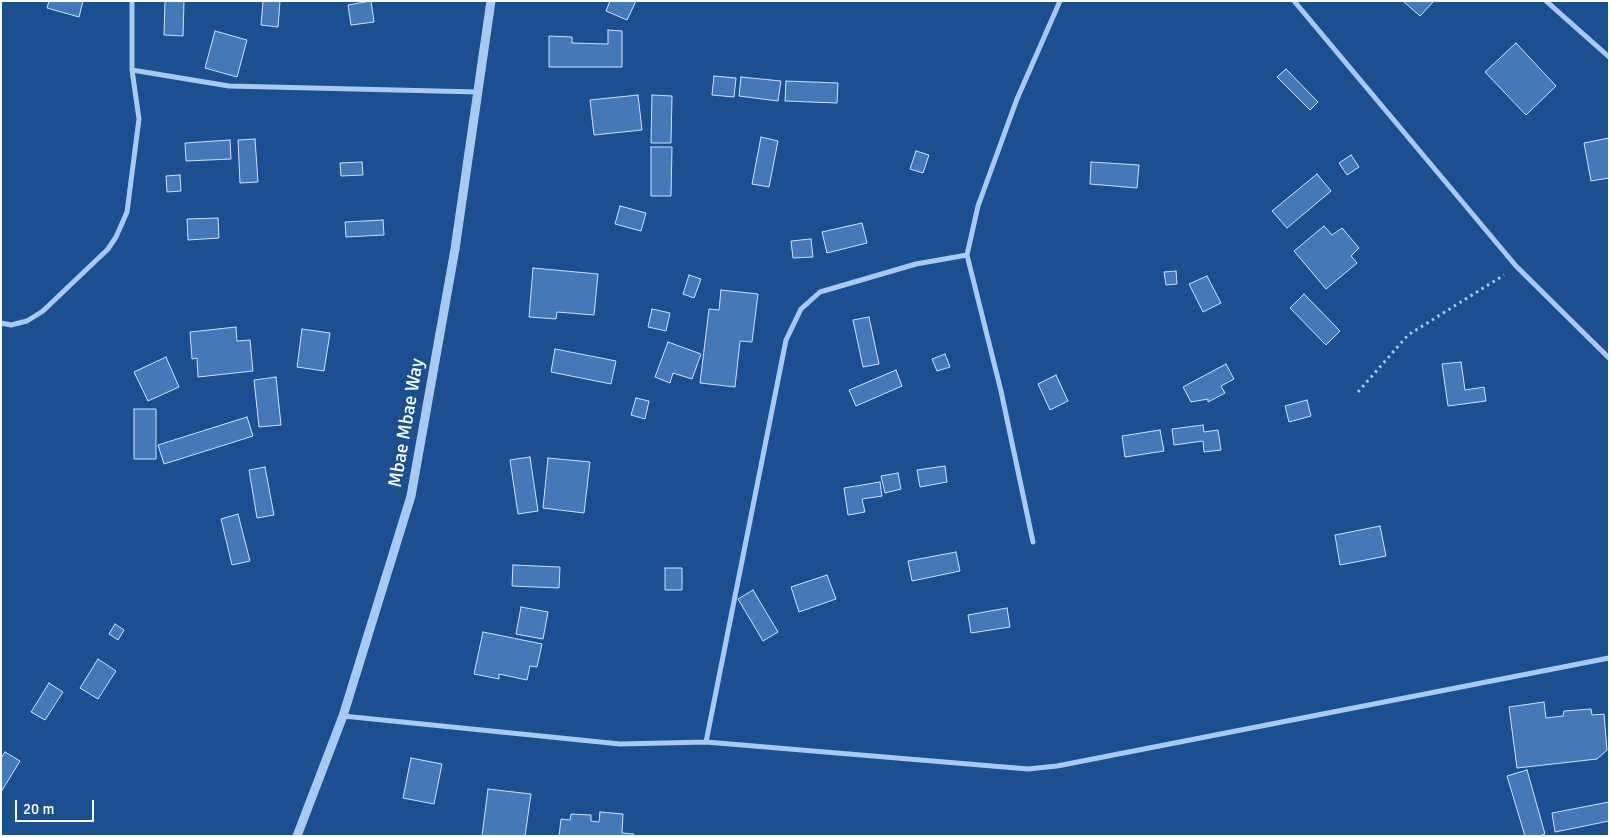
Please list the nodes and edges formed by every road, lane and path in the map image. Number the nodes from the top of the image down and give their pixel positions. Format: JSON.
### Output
{"nodes":[{"id":1,"x":132,"y":1,"type":"edge"},
{"id":2,"x":491,"y":1,"type":"edge"},
{"id":3,"x":1060,"y":1,"type":"edge"},
{"id":4,"x":1294,"y":1,"type":"edge"},
{"id":5,"x":1546,"y":1,"type":"edge"},
{"id":6,"x":1609,"y":57,"type":"edge"},
{"id":7,"x":132,"y":70,"type":"junction"},
{"id":8,"x":478,"y":92,"type":"junction"},
{"id":9,"x":968,"y":255,"type":"junction"},
{"id":10,"x":1516,"y":266,"type":"junction"},
{"id":11,"x":1,"y":323,"type":"edge"},
{"id":12,"x":1609,"y":358,"type":"edge"},
{"id":13,"x":1358,"y":392,"type":"dead end"},
{"id":14,"x":1033,"y":542,"type":"dead end"},
{"id":15,"x":1609,"y":658,"type":"edge"},
{"id":16,"x":343,"y":716,"type":"junction"},
{"id":17,"x":706,"y":742,"type":"junction"},
{"id":18,"x":297,"y":836,"type":"edge"}],
"edges":[{"from":1,"to":7,"type":"street"},
{"from":2,"to":8,"type":"street","name":"Mbae Mbae Way"},
{"from":3,"to":9,"type":"street"},
{"from":4,"to":10,"type":"street"},
{"from":5,"to":6,"type":"street"},
{"from":7,"to":8,"type":"street"},
{"from":7,"to":11,"type":"street"},
{"from":8,"to":16,"type":"street","name":"Mbae Mbae Way"},
{"from":9,"to":14,"type":"street"},
{"from":9,"to":17,"type":"street"},
{"from":10,"to":12,"type":"street"},
{"from":10,"to":13,"type":"path"},
{"from":15,"to":17,"type":"street"},
{"from":16,"to":17,"type":"street"},
{"from":16,"to":18,"type":"street","name":"Mbae Mbae Way"}]}
